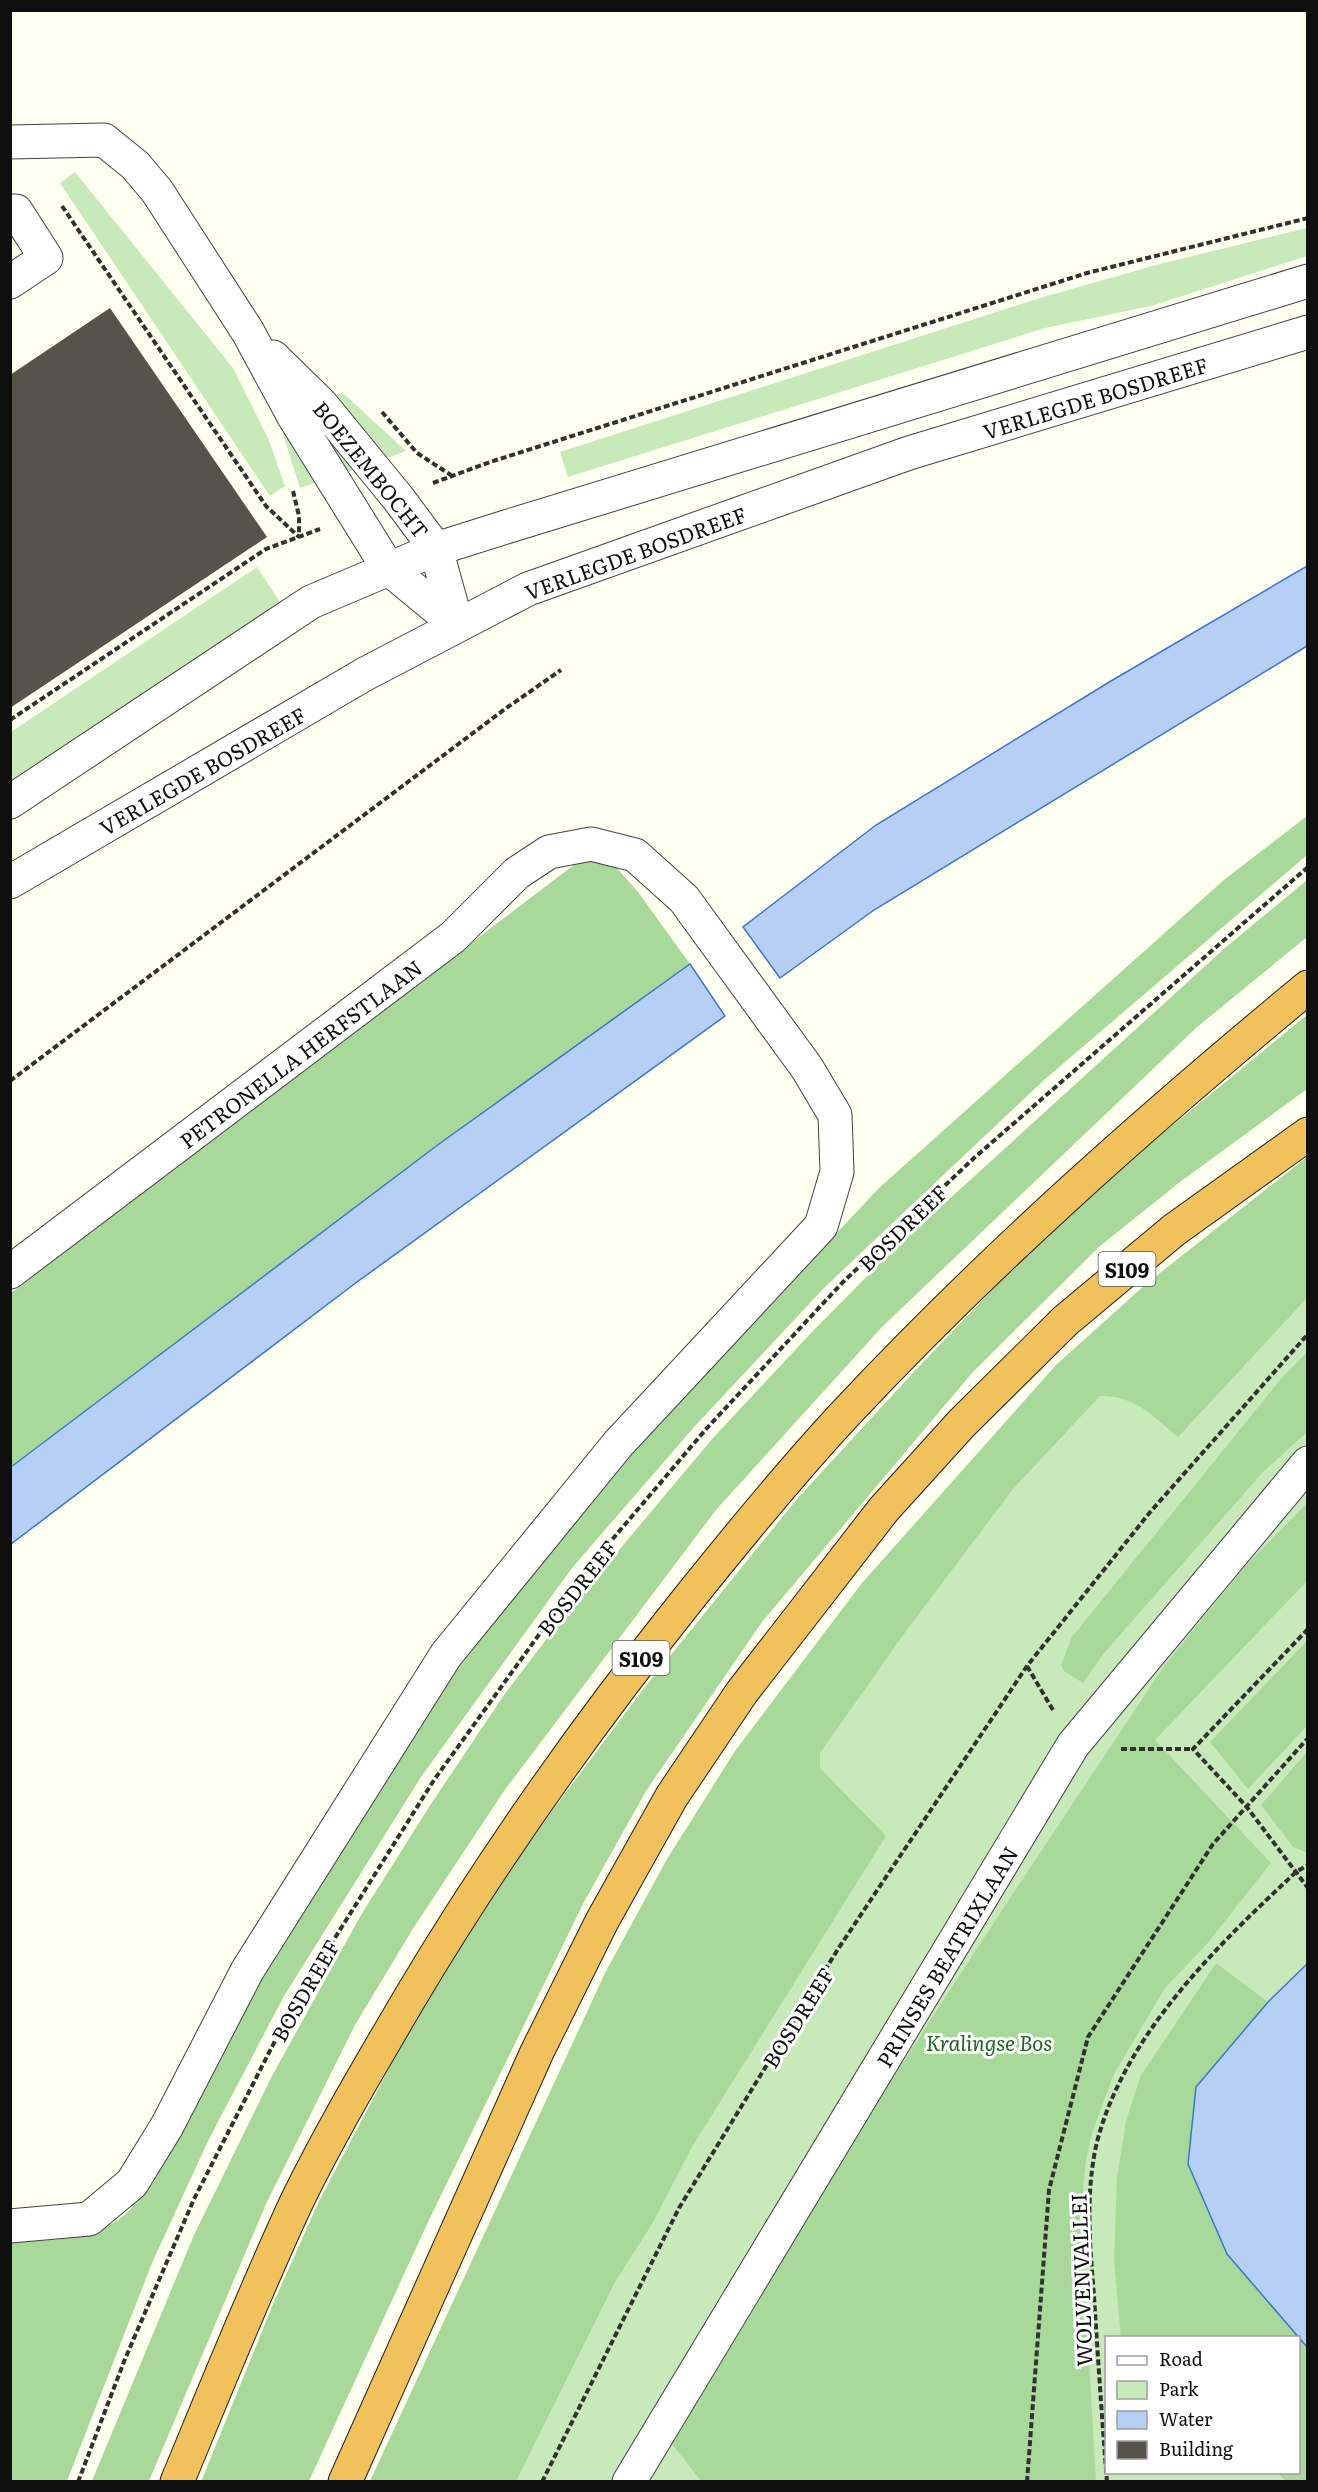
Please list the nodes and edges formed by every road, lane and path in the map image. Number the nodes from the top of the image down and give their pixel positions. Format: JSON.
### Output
{"nodes":[{"id":1,"x":10,"y":142,"type":"edge"},
{"id":2,"x":62,"y":205,"type":"dead end"},
{"id":3,"x":10,"y":212,"type":"edge"},
{"id":4,"x":1308,"y":218,"type":"edge"},
{"id":5,"x":1308,"y":281,"type":"edge"},
{"id":6,"x":10,"y":282,"type":"edge"},
{"id":7,"x":248,"y":332,"type":"junction"},
{"id":8,"x":1308,"y":332,"type":"edge"},
{"id":9,"x":451,"y":476,"type":"dead end"},
{"id":10,"x":436,"y":549,"type":"junction"},
{"id":11,"x":388,"y":568,"type":"junction"},
{"id":12,"x":457,"y":625,"type":"junction"},
{"id":13,"x":561,"y":670,"type":"dead end"},
{"id":14,"x":10,"y":720,"type":"edge"},
{"id":15,"x":10,"y":802,"type":"edge"},
{"id":16,"x":1308,"y":867,"type":"edge"},
{"id":17,"x":10,"y":882,"type":"edge"},
{"id":18,"x":1308,"y":987,"type":"edge"},
{"id":19,"x":10,"y":1081,"type":"edge"},
{"id":20,"x":1308,"y":1134,"type":"edge"},
{"id":21,"x":10,"y":1272,"type":"edge"},
{"id":22,"x":1308,"y":1334,"type":"edge"},
{"id":23,"x":1308,"y":1463,"type":"edge"},
{"id":24,"x":1308,"y":1629,"type":"edge"},
{"id":25,"x":1027,"y":1666,"type":"junction"},
{"id":26,"x":1308,"y":1738,"type":"edge"},
{"id":27,"x":1073,"y":1745,"type":"junction"},
{"id":28,"x":1192,"y":1749,"type":"junction"},
{"id":29,"x":1246,"y":1806,"type":"junction"},
{"id":30,"x":1308,"y":1865,"type":"edge"},
{"id":31,"x":1296,"y":1872,"type":"junction"},
{"id":32,"x":1308,"y":1888,"type":"edge"},
{"id":33,"x":10,"y":2226,"type":"edge"},
{"id":34,"x":1105,"y":2453,"type":"edge"},
{"id":35,"x":78,"y":2481,"type":"edge"},
{"id":36,"x":177,"y":2481,"type":"edge"},
{"id":37,"x":345,"y":2481,"type":"edge"},
{"id":38,"x":542,"y":2481,"type":"edge"},
{"id":39,"x":629,"y":2481,"type":"edge"},
{"id":40,"x":1028,"y":2481,"type":"edge"}],
"edges":[{"from":1,"to":7,"type":"street","name":"BOEZEMBOCHT"},
{"from":2,"to":14,"type":"path"},
{"from":3,"to":6,"type":"street"},
{"from":4,"to":9,"type":"path"},
{"from":5,"to":10,"type":"street"},
{"from":7,"to":10,"type":"street","name":"BOEZEMBOCHT"},
{"from":7,"to":11,"type":"street","name":"BOEZEMBOCHT"},
{"from":8,"to":12,"type":"street","name":"VERLEGDE BOSDREEF"},
{"from":10,"to":11,"type":"street"},
{"from":10,"to":12,"type":"street","name":"BOEZEMBOCHT"},
{"from":11,"to":12,"type":"street","name":"BOEZEMBOCHT"},
{"from":11,"to":15,"type":"street"},
{"from":12,"to":17,"type":"street","name":"VERLEGDE BOSDREEF"},
{"from":13,"to":19,"type":"path"},
{"from":16,"to":35,"type":"path","name":"BOSDREEF"},
{"from":18,"to":36,"type":"highway","number":"S109"},
{"from":20,"to":37,"type":"highway","number":"S109"},
{"from":21,"to":33,"type":"street","name":"PETRONELLA HERFSTLAAN"},
{"from":22,"to":25,"type":"path","name":"BOSDREEF"},
{"from":23,"to":27,"type":"street","name":"PRINSES BEATRIXLAAN"},
{"from":24,"to":28,"type":"path"},
{"from":25,"to":27,"type":"path"},
{"from":25,"to":38,"type":"path","name":"BOSDREEF"},
{"from":26,"to":29,"type":"path"},
{"from":27,"to":28,"type":"path"},
{"from":27,"to":39,"type":"street","name":"PRINSES BEATRIXLAAN"},
{"from":28,"to":29,"type":"path"},
{"from":29,"to":31,"type":"path"},
{"from":29,"to":40,"type":"path"},
{"from":30,"to":31,"type":"path","name":"WOLVENVALLEI"},
{"from":31,"to":32,"type":"path"},
{"from":31,"to":34,"type":"path","name":"WOLVENVALLEI"}]}
